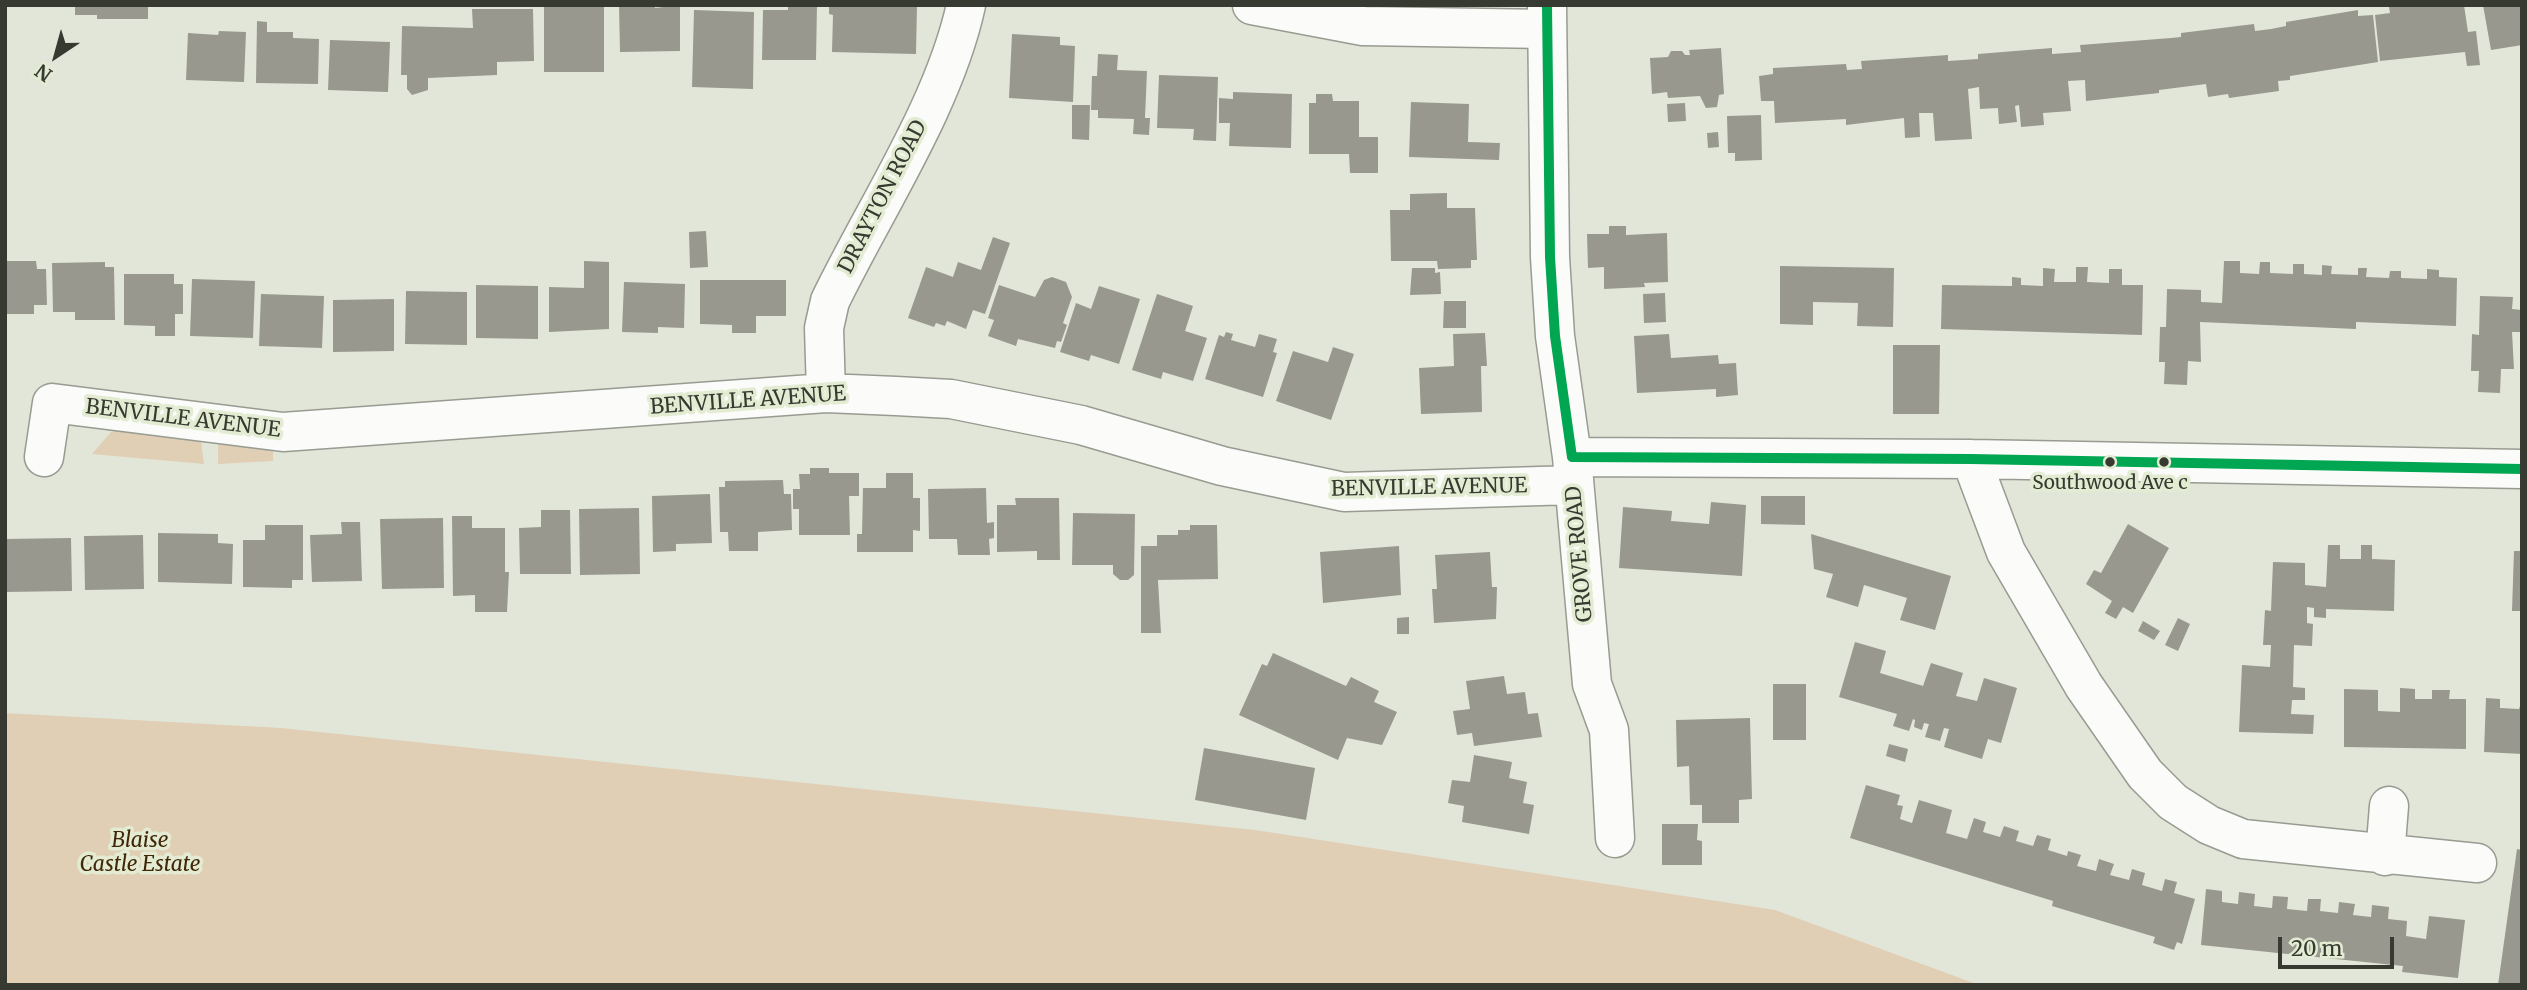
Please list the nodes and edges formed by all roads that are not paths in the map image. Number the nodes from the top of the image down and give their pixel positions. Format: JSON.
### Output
{"nodes":[{"id":1,"x":966,"y":5,"type":"edge"},
{"id":2,"x":1252,"y":5,"type":"edge"},
{"id":3,"x":1546,"y":17,"type":"edge"},
{"id":4,"x":826,"y":393,"type":"junction"},
{"id":5,"x":44,"y":457,"type":"dead end"},
{"id":6,"x":1971,"y":459,"type":"junction"},
{"id":7,"x":2522,"y":469,"type":"edge"},
{"id":8,"x":1573,"y":471,"type":"junction"},
{"id":9,"x":2389,"y":806,"type":"dead end"},
{"id":10,"x":1615,"y":838,"type":"dead end"},
{"id":11,"x":2385,"y":856,"type":"junction"},
{"id":12,"x":2477,"y":863,"type":"dead end"}],
"edges":[{"from":1,"to":4,"type":"street","name":"DRAYTON ROAD"},
{"from":2,"to":3,"type":"street"},
{"from":3,"to":8,"type":"street","name":"GROVE ROAD"},
{"from":4,"to":5,"type":"street","name":"BENVILLE AVENUE"},
{"from":4,"to":8,"type":"street","name":"BENVILLE AVENUE"},
{"from":6,"to":7,"type":"street","name":"BENVILLE AVENUE"},
{"from":6,"to":8,"type":"street","name":"BENVILLE AVENUE"},
{"from":6,"to":11,"type":"street"},
{"from":8,"to":10,"type":"street","name":"GROVE ROAD"},
{"from":9,"to":11,"type":"street"},
{"from":11,"to":12,"type":"street"}]}
